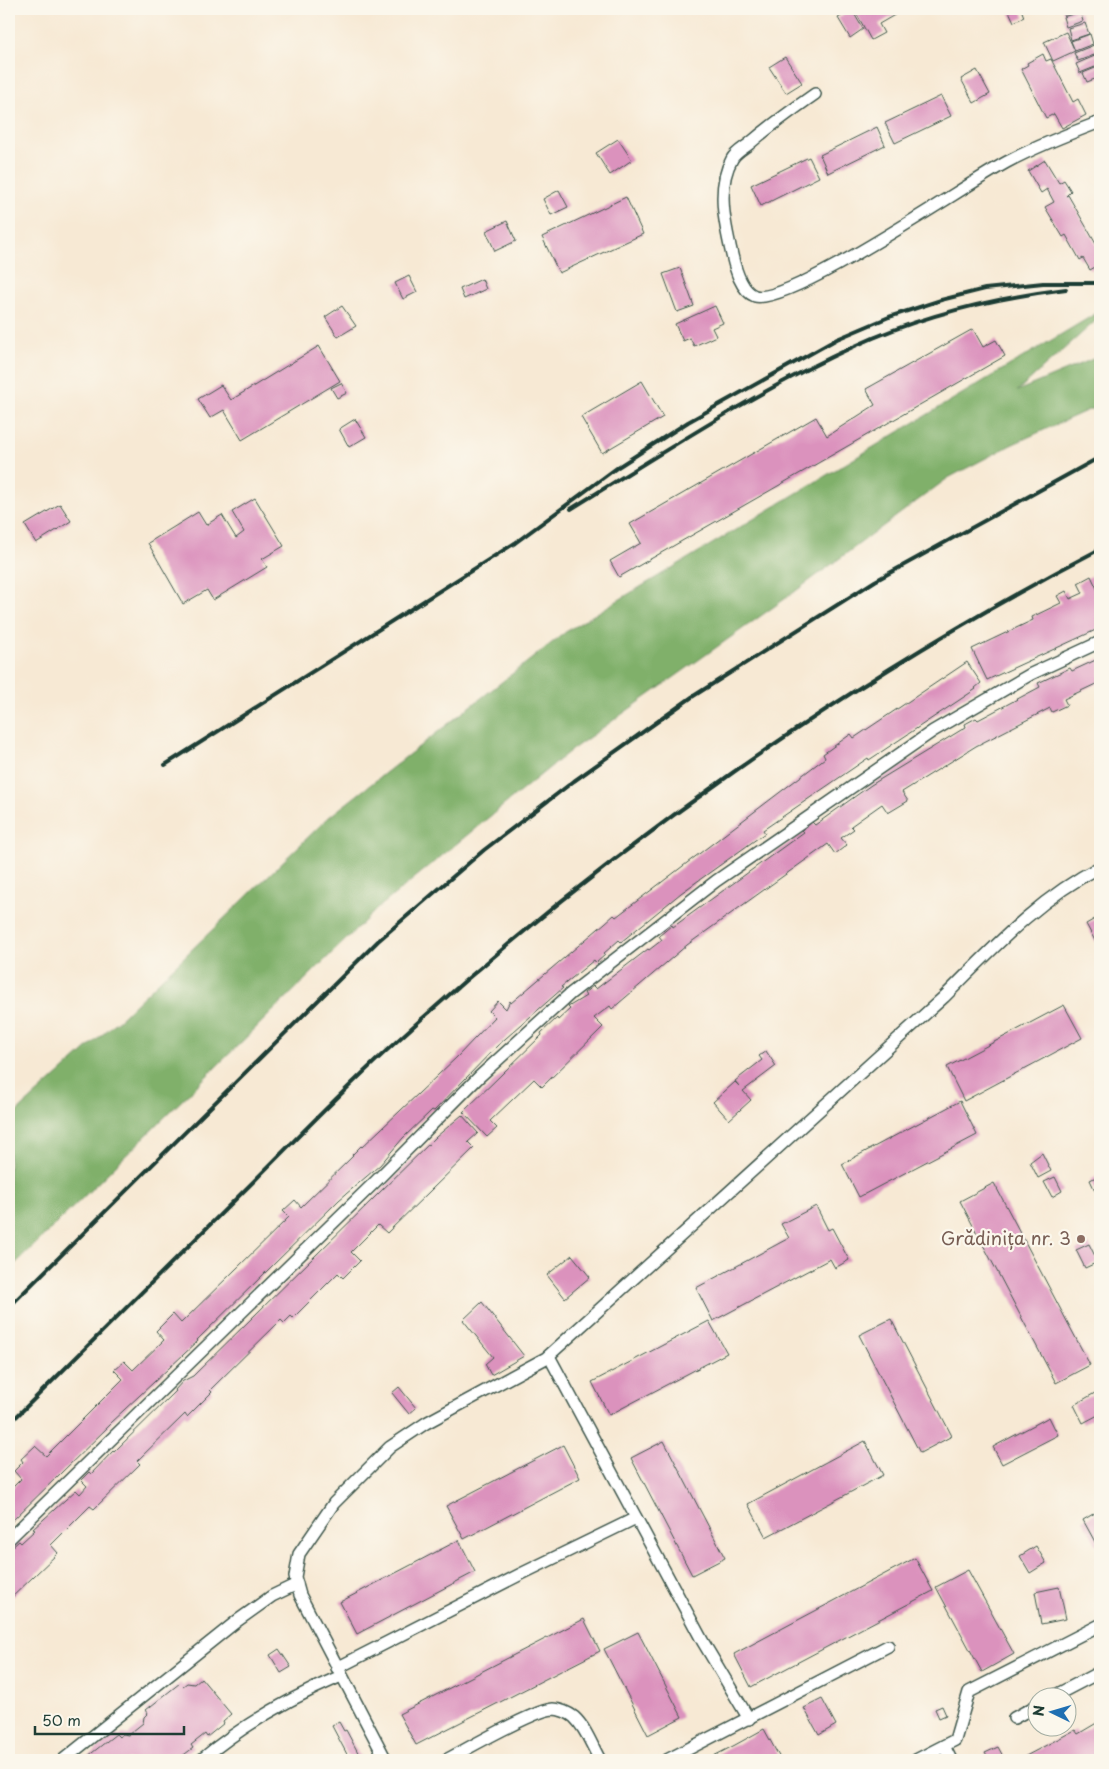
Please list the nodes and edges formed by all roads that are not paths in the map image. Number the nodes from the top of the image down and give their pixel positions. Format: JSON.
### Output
{"nodes":[{"id":1,"x":815,"y":94,"type":"dead end"},
{"id":2,"x":1100,"y":122,"type":"edge"},
{"id":3,"x":1100,"y":642,"type":"edge"},
{"id":4,"x":1100,"y":867,"type":"edge"},
{"id":5,"x":549,"y":1356,"type":"junction"},
{"id":6,"x":636,"y":1518,"type":"junction"},
{"id":7,"x":9,"y":1539,"type":"edge"},
{"id":8,"x":297,"y":1584,"type":"junction"},
{"id":9,"x":1100,"y":1625,"type":"edge"},
{"id":10,"x":888,"y":1646,"type":"dead end"},
{"id":11,"x":339,"y":1672,"type":"junction"},
{"id":12,"x":1100,"y":1672,"type":"edge"},
{"id":13,"x":1073,"y":1686,"type":"edge"},
{"id":14,"x":1026,"y":1711,"type":"edge"},
{"id":15,"x":1014,"y":1718,"type":"dead end"},
{"id":16,"x":750,"y":1719,"type":"junction"},
{"id":17,"x":944,"y":1746,"type":"junction"},
{"id":18,"x":63,"y":1760,"type":"edge"},
{"id":19,"x":202,"y":1760,"type":"edge"},
{"id":20,"x":386,"y":1760,"type":"edge"},
{"id":21,"x":446,"y":1760,"type":"edge"},
{"id":22,"x":600,"y":1760,"type":"edge"},
{"id":23,"x":667,"y":1760,"type":"edge"},
{"id":24,"x":916,"y":1760,"type":"edge"},
{"id":25,"x":951,"y":1760,"type":"edge"}],
"edges":[{"from":1,"to":2,"type":"lane"},
{"from":3,"to":7,"type":"lane"},
{"from":4,"to":5,"type":"lane"},
{"from":5,"to":6,"type":"lane"},
{"from":5,"to":8,"type":"lane"},
{"from":6,"to":11,"type":"lane"},
{"from":6,"to":16,"type":"lane"},
{"from":8,"to":11,"type":"lane"},
{"from":8,"to":18,"type":"lane"},
{"from":9,"to":17,"type":"lane"},
{"from":10,"to":16,"type":"lane"},
{"from":11,"to":19,"type":"lane"},
{"from":11,"to":20,"type":"lane"},
{"from":12,"to":13,"type":"lane"},
{"from":14,"to":15,"type":"lane"},
{"from":16,"to":23,"type":"lane"},
{"from":17,"to":24,"type":"lane"},
{"from":17,"to":25,"type":"lane"},
{"from":21,"to":22,"type":"lane"}]}
